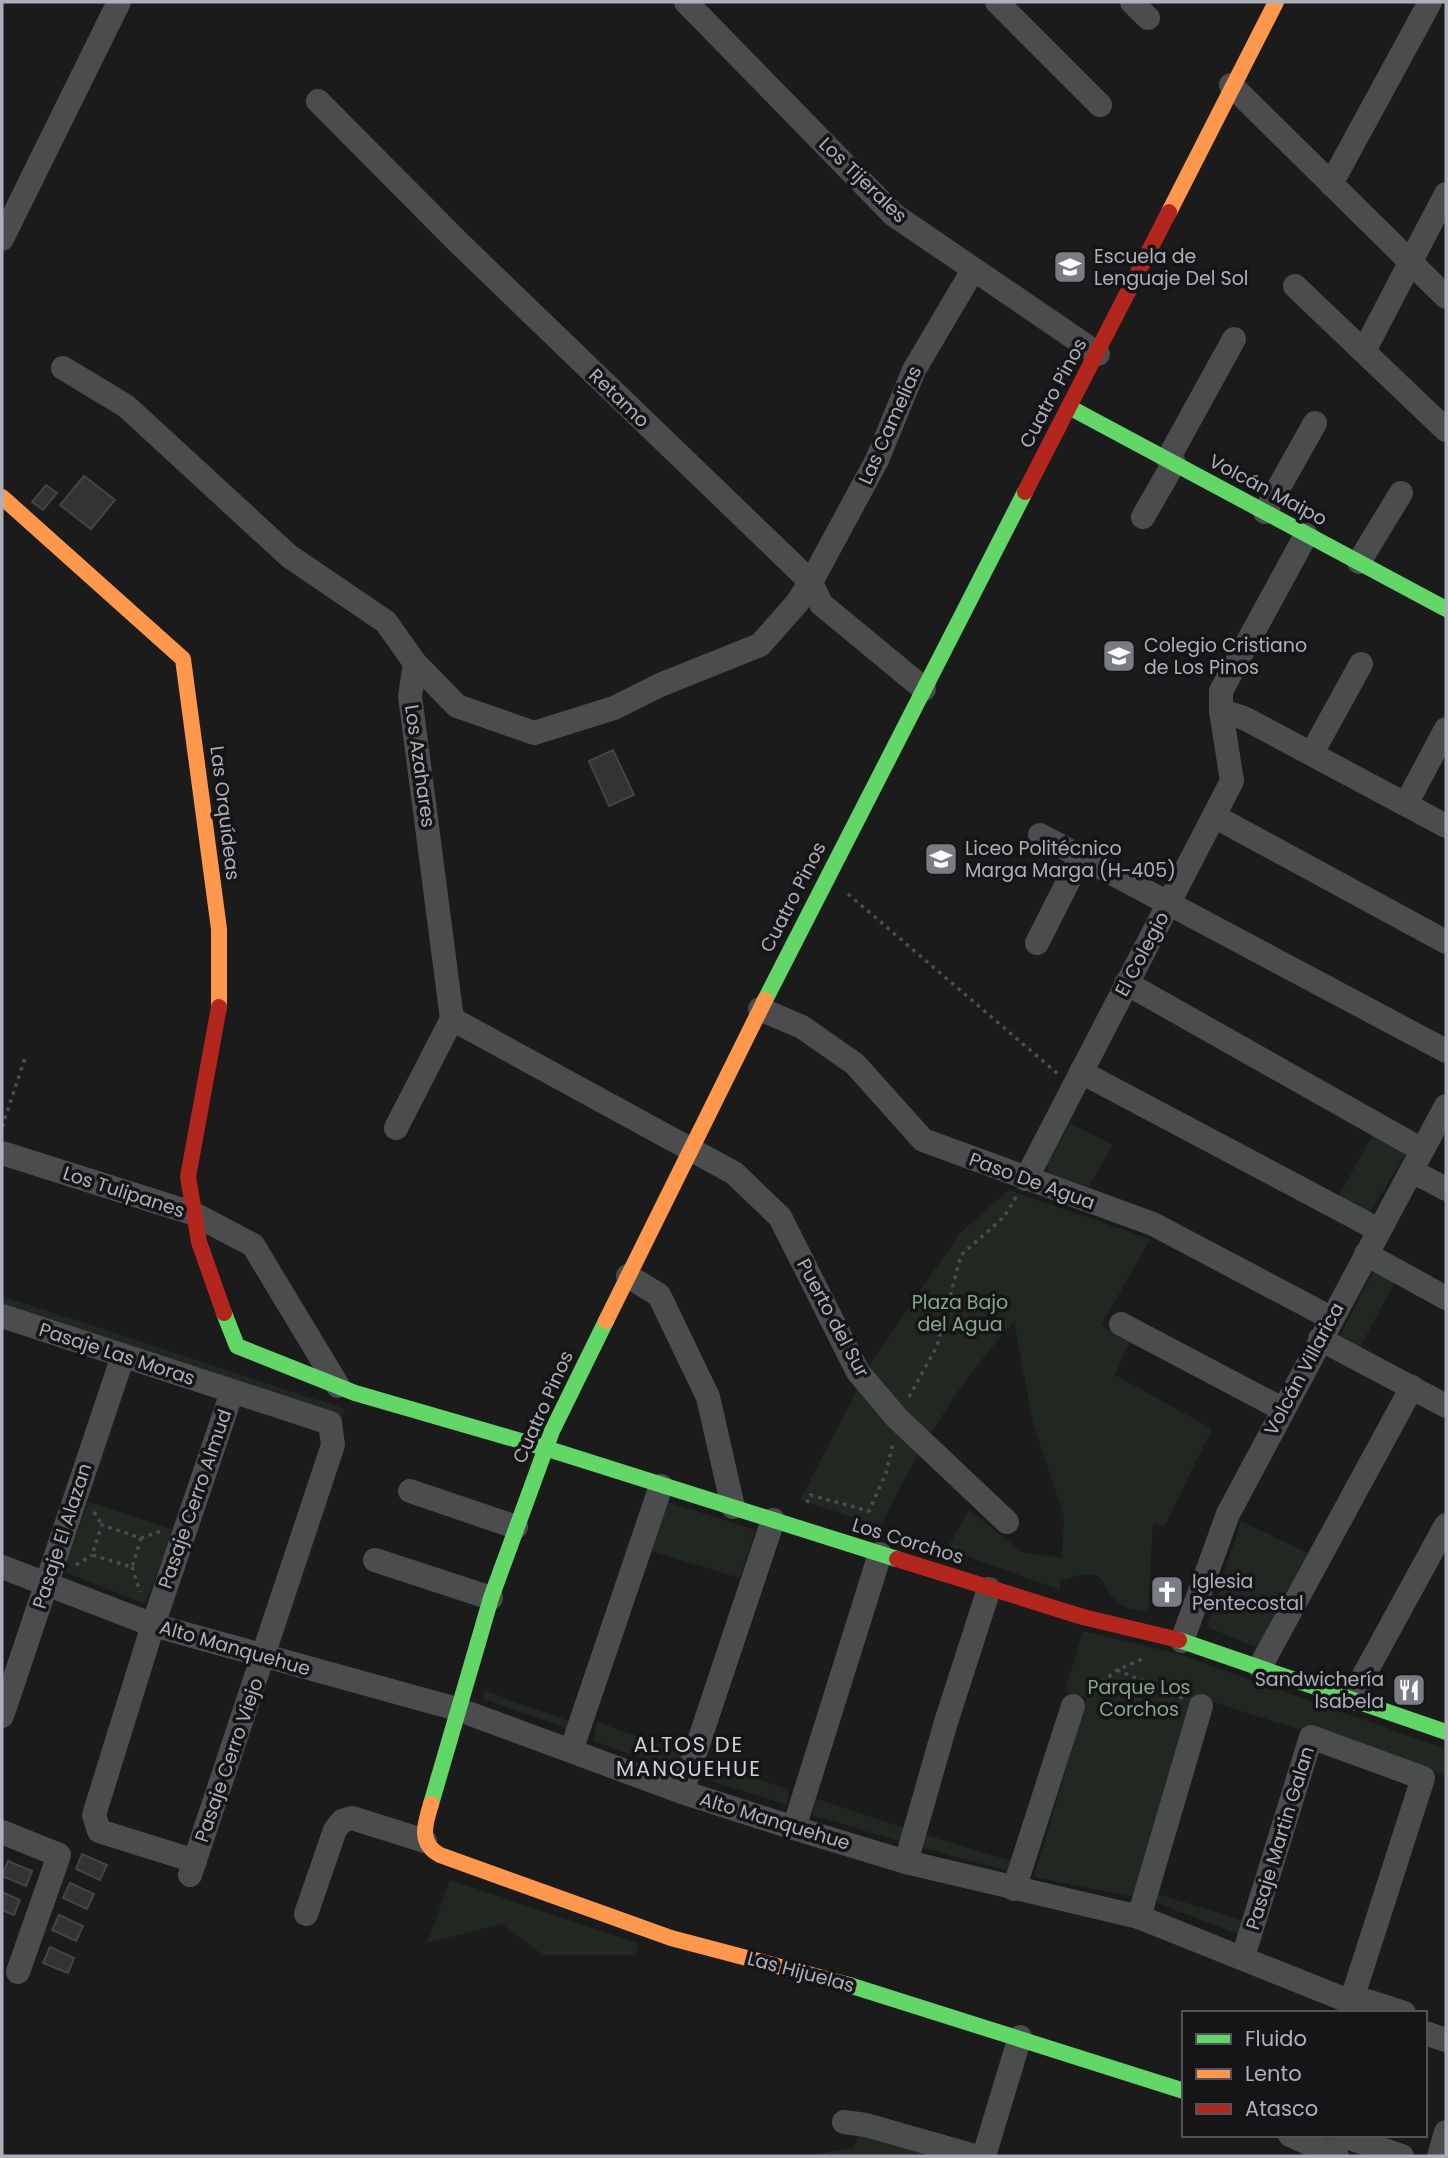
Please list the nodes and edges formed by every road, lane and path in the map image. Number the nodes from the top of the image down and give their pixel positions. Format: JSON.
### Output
{"nodes":[{"id":1,"x":119,"y":2,"type":"edge"},
{"id":2,"x":686,"y":2,"type":"edge"},
{"id":3,"x":997,"y":2,"type":"edge"},
{"id":4,"x":1276,"y":2,"type":"edge"},
{"id":5,"x":1430,"y":2,"type":"edge"},
{"id":6,"x":1231,"y":85,"type":"junction"},
{"id":7,"x":318,"y":101,"type":"dead end"},
{"id":8,"x":1100,"y":104,"type":"dead end"},
{"id":9,"x":1331,"y":184,"type":"junction"},
{"id":10,"x":1446,"y":194,"type":"edge"},
{"id":11,"x":2,"y":239,"type":"edge"},
{"id":12,"x":1410,"y":261,"type":"junction"},
{"id":13,"x":973,"y":270,"type":"junction"},
{"id":14,"x":1295,"y":286,"type":"dead end"},
{"id":15,"x":1446,"y":297,"type":"edge"},
{"id":16,"x":1234,"y":339,"type":"dead end"},
{"id":17,"x":1364,"y":351,"type":"junction"},
{"id":18,"x":1098,"y":354,"type":"junction"},
{"id":19,"x":63,"y":368,"type":"dead end"},
{"id":20,"x":1069,"y":407,"type":"junction"},
{"id":21,"x":1315,"y":423,"type":"dead end"},
{"id":22,"x":1446,"y":430,"type":"edge"},
{"id":23,"x":1171,"y":461,"type":"junction"},
{"id":24,"x":1401,"y":493,"type":"dead end"},
{"id":25,"x":2,"y":497,"type":"edge"},
{"id":26,"x":1265,"y":512,"type":"junction"},
{"id":27,"x":1143,"y":517,"type":"dead end"},
{"id":28,"x":1306,"y":535,"type":"junction"},
{"id":29,"x":1359,"y":562,"type":"junction"},
{"id":30,"x":811,"y":582,"type":"junction"},
{"id":31,"x":1446,"y":609,"type":"edge"},
{"id":32,"x":415,"y":663,"type":"junction"},
{"id":33,"x":1361,"y":664,"type":"dead end"},
{"id":34,"x":924,"y":689,"type":"junction"},
{"id":35,"x":1220,"y":710,"type":"junction"},
{"id":36,"x":1446,"y":729,"type":"edge"},
{"id":37,"x":1312,"y":753,"type":"junction"},
{"id":38,"x":1405,"y":804,"type":"junction"},
{"id":39,"x":1214,"y":816,"type":"junction"},
{"id":40,"x":1446,"y":826,"type":"edge"},
{"id":41,"x":1040,"y":835,"type":"dead end"},
{"id":42,"x":1081,"y":856,"type":"junction"},
{"id":43,"x":827,"y":876,"type":"junction"},
{"id":44,"x":1169,"y":902,"type":"junction"},
{"id":45,"x":1446,"y":942,"type":"edge"},
{"id":46,"x":1037,"y":943,"type":"dead end"},
{"id":47,"x":1126,"y":983,"type":"junction"},
{"id":48,"x":760,"y":1009,"type":"junction"},
{"id":49,"x":452,"y":1019,"type":"junction"},
{"id":50,"x":1446,"y":1051,"type":"edge"},
{"id":51,"x":25,"y":1058,"type":"dead end"},
{"id":52,"x":1077,"y":1079,"type":"junction"},
{"id":53,"x":1446,"y":1106,"type":"edge"},
{"id":54,"x":2,"y":1127,"type":"edge"},
{"id":55,"x":396,"y":1128,"type":"dead end"},
{"id":56,"x":690,"y":1147,"type":"junction"},
{"id":57,"x":2,"y":1153,"type":"edge"},
{"id":58,"x":1417,"y":1160,"type":"junction"},
{"id":59,"x":1026,"y":1179,"type":"junction"},
{"id":60,"x":1446,"y":1189,"type":"edge"},
{"id":61,"x":192,"y":1213,"type":"junction"},
{"id":62,"x":1379,"y":1230,"type":"junction"},
{"id":63,"x":1366,"y":1254,"type":"junction"},
{"id":64,"x":628,"y":1276,"type":"junction"},
{"id":65,"x":1446,"y":1298,"type":"edge"},
{"id":66,"x":3,"y":1321,"type":"edge"},
{"id":67,"x":1121,"y":1324,"type":"dead end"},
{"id":68,"x":1325,"y":1329,"type":"junction"},
{"id":69,"x":123,"y":1356,"type":"junction"},
{"id":70,"x":1412,"y":1387,"type":"junction"},
{"id":71,"x":346,"y":1389,"type":"junction"},
{"id":72,"x":232,"y":1392,"type":"junction"},
{"id":73,"x":1446,"y":1406,"type":"edge"},
{"id":74,"x":1282,"y":1409,"type":"junction"},
{"id":75,"x":897,"y":1418,"type":"junction"},
{"id":76,"x":333,"y":1445,"type":"joint"},
{"id":77,"x":545,"y":1448,"type":"junction"},
{"id":78,"x":661,"y":1486,"type":"junction"},
{"id":79,"x":410,"y":1491,"type":"dead end"},
{"id":80,"x":733,"y":1507,"type":"junction"},
{"id":81,"x":773,"y":1520,"type":"junction"},
{"id":82,"x":1007,"y":1522,"type":"dead end"},
{"id":83,"x":1446,"y":1525,"type":"edge"},
{"id":84,"x":516,"y":1527,"type":"junction"},
{"id":85,"x":800,"y":1529,"type":"junction"},
{"id":86,"x":141,"y":1538,"type":"joint"},
{"id":87,"x":880,"y":1555,"type":"junction"},
{"id":88,"x":375,"y":1560,"type":"dead end"},
{"id":89,"x":2,"y":1567,"type":"edge"},
{"id":90,"x":47,"y":1582,"type":"junction"},
{"id":91,"x":989,"y":1589,"type":"junction"},
{"id":92,"x":492,"y":1598,"type":"junction"},
{"id":93,"x":153,"y":1625,"type":"junction"},
{"id":94,"x":1182,"y":1641,"type":"junction"},
{"id":95,"x":1149,"y":1656,"type":"dead end"},
{"id":96,"x":263,"y":1657,"type":"junction"},
{"id":97,"x":1260,"y":1667,"type":"junction"},
{"id":98,"x":1117,"y":1670,"type":"junction"},
{"id":99,"x":1351,"y":1699,"type":"junction"},
{"id":100,"x":1073,"y":1706,"type":"joint"},
{"id":101,"x":1201,"y":1706,"type":"joint"},
{"id":102,"x":457,"y":1709,"type":"junction"},
{"id":103,"x":2,"y":1716,"type":"edge"},
{"id":104,"x":1445,"y":1730,"type":"edge"},
{"id":105,"x":571,"y":1751,"type":"junction"},
{"id":106,"x":682,"y":1792,"type":"junction"},
{"id":107,"x":794,"y":1828,"type":"junction"},
{"id":108,"x":2,"y":1832,"type":"edge"},
{"id":109,"x":425,"y":1841,"type":"junction"},
{"id":110,"x":906,"y":1862,"type":"junction"},
{"id":111,"x":192,"y":1868,"type":"joint"},
{"id":112,"x":1014,"y":1889,"type":"junction"},
{"id":113,"x":306,"y":1914,"type":"dead end"},
{"id":114,"x":1139,"y":1917,"type":"junction"},
{"id":115,"x":1243,"y":1957,"type":"junction"},
{"id":116,"x":18,"y":1972,"type":"dead end"},
{"id":117,"x":1358,"y":2007,"type":"edge"},
{"id":118,"x":1398,"y":2011,"type":"edge"},
{"id":119,"x":1427,"y":2021,"type":"edge"},
{"id":120,"x":1446,"y":2026,"type":"edge"},
{"id":121,"x":1427,"y":2034,"type":"edge"},
{"id":122,"x":1020,"y":2037,"type":"junction"},
{"id":123,"x":1446,"y":2040,"type":"edge"},
{"id":124,"x":1182,"y":2090,"type":"edge"},
{"id":125,"x":844,"y":2122,"type":"dead end"},
{"id":126,"x":1294,"y":2137,"type":"edge"},
{"id":127,"x":1346,"y":2137,"type":"edge"},
{"id":128,"x":975,"y":2156,"type":"edge"},
{"id":129,"x":984,"y":2156,"type":"edge"},
{"id":130,"x":1337,"y":2156,"type":"edge"},
{"id":131,"x":1402,"y":2156,"type":"edge"}],
"edges":[{"from":1,"to":11,"type":"street"},
{"from":2,"to":13,"type":"street","name":"Los Tijerales"},
{"from":3,"to":8,"type":"street"},
{"from":4,"to":6,"type":"street","name":"Cuatro Pinos"},
{"from":5,"to":9,"type":"street"},
{"from":6,"to":9,"type":"street"},
{"from":6,"to":18,"type":"street","name":"Cuatro Pinos"},
{"from":7,"to":30,"type":"street","name":"Retamo"},
{"from":9,"to":12,"type":"street"},
{"from":10,"to":12,"type":"street"},
{"from":12,"to":15,"type":"street"},
{"from":12,"to":17,"type":"street"},
{"from":13,"to":18,"type":"street","name":"Los Tijerales"},
{"from":13,"to":30,"type":"street","name":"Las Camelias"},
{"from":14,"to":17,"type":"street"},
{"from":16,"to":23,"type":"street"},
{"from":17,"to":22,"type":"street"},
{"from":18,"to":20,"type":"street","name":"Cuatro Pinos"},
{"from":19,"to":32,"type":"street"},
{"from":20,"to":23,"type":"street","name":"Volcán Maipo"},
{"from":20,"to":34,"type":"street","name":"Cuatro Pinos"},
{"from":21,"to":26,"type":"street"},
{"from":23,"to":26,"type":"street","name":"Volcán Maipo"},
{"from":23,"to":27,"type":"street"},
{"from":24,"to":29,"type":"street"},
{"from":25,"to":61,"type":"street","name":"Las Orquídeas"},
{"from":26,"to":28,"type":"street","name":"Volcán Maipo"},
{"from":28,"to":29,"type":"street","name":"Volcán Maipo"},
{"from":28,"to":35,"type":"street","name":"El Colegio"},
{"from":29,"to":31,"type":"street","name":"Volcán Maipo"},
{"from":30,"to":32,"type":"street","name":"Las Camelias"},
{"from":30,"to":34,"type":"street","name":"Retamo"},
{"from":32,"to":49,"type":"street","name":"Los Azahares"},
{"from":33,"to":37,"type":"street"},
{"from":34,"to":43,"type":"street","name":"Cuatro Pinos"},
{"from":35,"to":37,"type":"street"},
{"from":35,"to":39,"type":"street","name":"El Colegio"},
{"from":36,"to":38,"type":"street"},
{"from":37,"to":38,"type":"street"},
{"from":38,"to":40,"type":"street"},
{"from":39,"to":44,"type":"street","name":"El Colegio"},
{"from":39,"to":45,"type":"street"},
{"from":41,"to":42,"type":"street"},
{"from":42,"to":44,"type":"street"},
{"from":42,"to":46,"type":"street"},
{"from":43,"to":48,"type":"street","name":"Cuatro Pinos"},
{"from":43,"to":52,"type":"path"},
{"from":44,"to":47,"type":"street","name":"El Colegio"},
{"from":44,"to":50,"type":"street"},
{"from":47,"to":52,"type":"street","name":"El Colegio"},
{"from":47,"to":58,"type":"street"},
{"from":48,"to":56,"type":"street","name":"Cuatro Pinos"},
{"from":48,"to":59,"type":"street","name":"Paso De Agua"},
{"from":49,"to":55,"type":"street"},
{"from":49,"to":56,"type":"street"},
{"from":51,"to":54,"type":"path"},
{"from":52,"to":59,"type":"street","name":"El Colegio"},
{"from":52,"to":62,"type":"street"},
{"from":53,"to":58,"type":"street","name":"Volcán Villarica"},
{"from":56,"to":64,"type":"street","name":"Cuatro Pinos"},
{"from":56,"to":75,"type":"street","name":"Puerto del Sur"},
{"from":57,"to":61,"type":"street","name":"Los Tulipanes"},
{"from":58,"to":60,"type":"street"},
{"from":58,"to":62,"type":"street","name":"Volcán Villarica"},
{"from":59,"to":68,"type":"street","name":"Paso De Agua"},
{"from":59,"to":75,"type":"path"},
{"from":61,"to":71,"type":"street"},
{"from":61,"to":71,"type":"street","name":"Los Tulipanes"},
{"from":62,"to":63,"type":"street","name":"Volcán Villarica"},
{"from":63,"to":65,"type":"street"},
{"from":63,"to":68,"type":"street","name":"Volcán Villarica"},
{"from":64,"to":77,"type":"street","name":"Cuatro Pinos"},
{"from":64,"to":80,"type":"street"},
{"from":66,"to":69,"type":"street","name":"Pasaje Las Moras"},
{"from":67,"to":74,"type":"street"},
{"from":68,"to":70,"type":"street","name":"Paso De Agua"},
{"from":68,"to":74,"type":"street","name":"Volcán Villarica"},
{"from":69,"to":72,"type":"street","name":"Pasaje Las Moras"},
{"from":69,"to":90,"type":"street","name":"Pasaje El Alazan"},
{"from":70,"to":73,"type":"street","name":"Paso De Agua"},
{"from":70,"to":97,"type":"street"},
{"from":71,"to":77,"type":"street","name":"Los Corchos"},
{"from":72,"to":76,"type":"street","name":"Pasaje Las Moras"},
{"from":72,"to":93,"type":"street","name":"Pasaje Cerro Almud"},
{"from":74,"to":94,"type":"street","name":"Volcán Villarica"},
{"from":75,"to":82,"type":"street","name":"Puerto del Sur"},
{"from":75,"to":85,"type":"path"},
{"from":76,"to":96,"type":"street","name":"Pasaje Cerro Viejo"},
{"from":77,"to":78,"type":"street","name":"Los Corchos"},
{"from":77,"to":84,"type":"street","name":"Cuatro Pinos"},
{"from":78,"to":80,"type":"street","name":"Los Corchos"},
{"from":78,"to":105,"type":"street"},
{"from":79,"to":84,"type":"street"},
{"from":80,"to":81,"type":"street","name":"Los Corchos"},
{"from":81,"to":85,"type":"street","name":"Los Corchos"},
{"from":81,"to":106,"type":"street"},
{"from":83,"to":99,"type":"street"},
{"from":84,"to":92,"type":"street","name":"Cuatro Pinos"},
{"from":85,"to":87,"type":"street","name":"Los Corchos"},
{"from":86,"to":86,"type":"path"},
{"from":87,"to":91,"type":"street","name":"Los Corchos"},
{"from":87,"to":107,"type":"street"},
{"from":88,"to":92,"type":"street"},
{"from":89,"to":90,"type":"street","name":"Alto Manquehue"},
{"from":90,"to":93,"type":"street","name":"Alto Manquehue"},
{"from":90,"to":103,"type":"street","name":"Pasaje El Alazan"},
{"from":91,"to":94,"type":"street","name":"Los Corchos"},
{"from":91,"to":110,"type":"street"},
{"from":92,"to":102,"type":"street","name":"Cuatro Pinos"},
{"from":93,"to":96,"type":"street","name":"Alto Manquehue"},
{"from":93,"to":111,"type":"street","name":"Pasaje Cerro Almud"},
{"from":94,"to":97,"type":"street","name":"Los Corchos"},
{"from":95,"to":98,"type":"path"},
{"from":96,"to":102,"type":"street","name":"Alto Manquehue"},
{"from":96,"to":111,"type":"street","name":"Pasaje Cerro Viejo"},
{"from":97,"to":99,"type":"street","name":"Los Corchos"},
{"from":98,"to":100,"type":"path"},
{"from":98,"to":101,"type":"path"},
{"from":99,"to":104,"type":"street","name":"Los Corchos"},
{"from":100,"to":112,"type":"street"},
{"from":101,"to":114,"type":"street"},
{"from":102,"to":105,"type":"street","name":"Alto Manquehue"},
{"from":102,"to":109,"type":"street","name":"Cuatro Pinos"},
{"from":105,"to":106,"type":"street","name":"Alto Manquehue"},
{"from":106,"to":107,"type":"street","name":"Alto Manquehue"},
{"from":107,"to":110,"type":"street","name":"Alto Manquehue"},
{"from":108,"to":116,"type":"street"},
{"from":109,"to":113,"type":"street"},
{"from":109,"to":122,"type":"street","name":"Las Hijuelas"},
{"from":110,"to":112,"type":"street","name":"Alto Manquehue"},
{"from":112,"to":114,"type":"street","name":"Alto Manquehue"},
{"from":114,"to":115,"type":"street","name":"Alto Manquehue"},
{"from":115,"to":117,"type":"street","name":"Alto Manquehue"},
{"from":115,"to":117,"type":"street","name":"Pasaje Martin Galan"},
{"from":117,"to":118,"type":"street","name":"Alto Manquehue"},
{"from":119,"to":120,"type":"street"},
{"from":121,"to":123,"type":"street"},
{"from":122,"to":124,"type":"street","name":"Las Hijuelas"},
{"from":122,"to":129,"type":"street"},
{"from":125,"to":128,"type":"street"},
{"from":126,"to":130,"type":"street"},
{"from":127,"to":131,"type":"street"}]}
